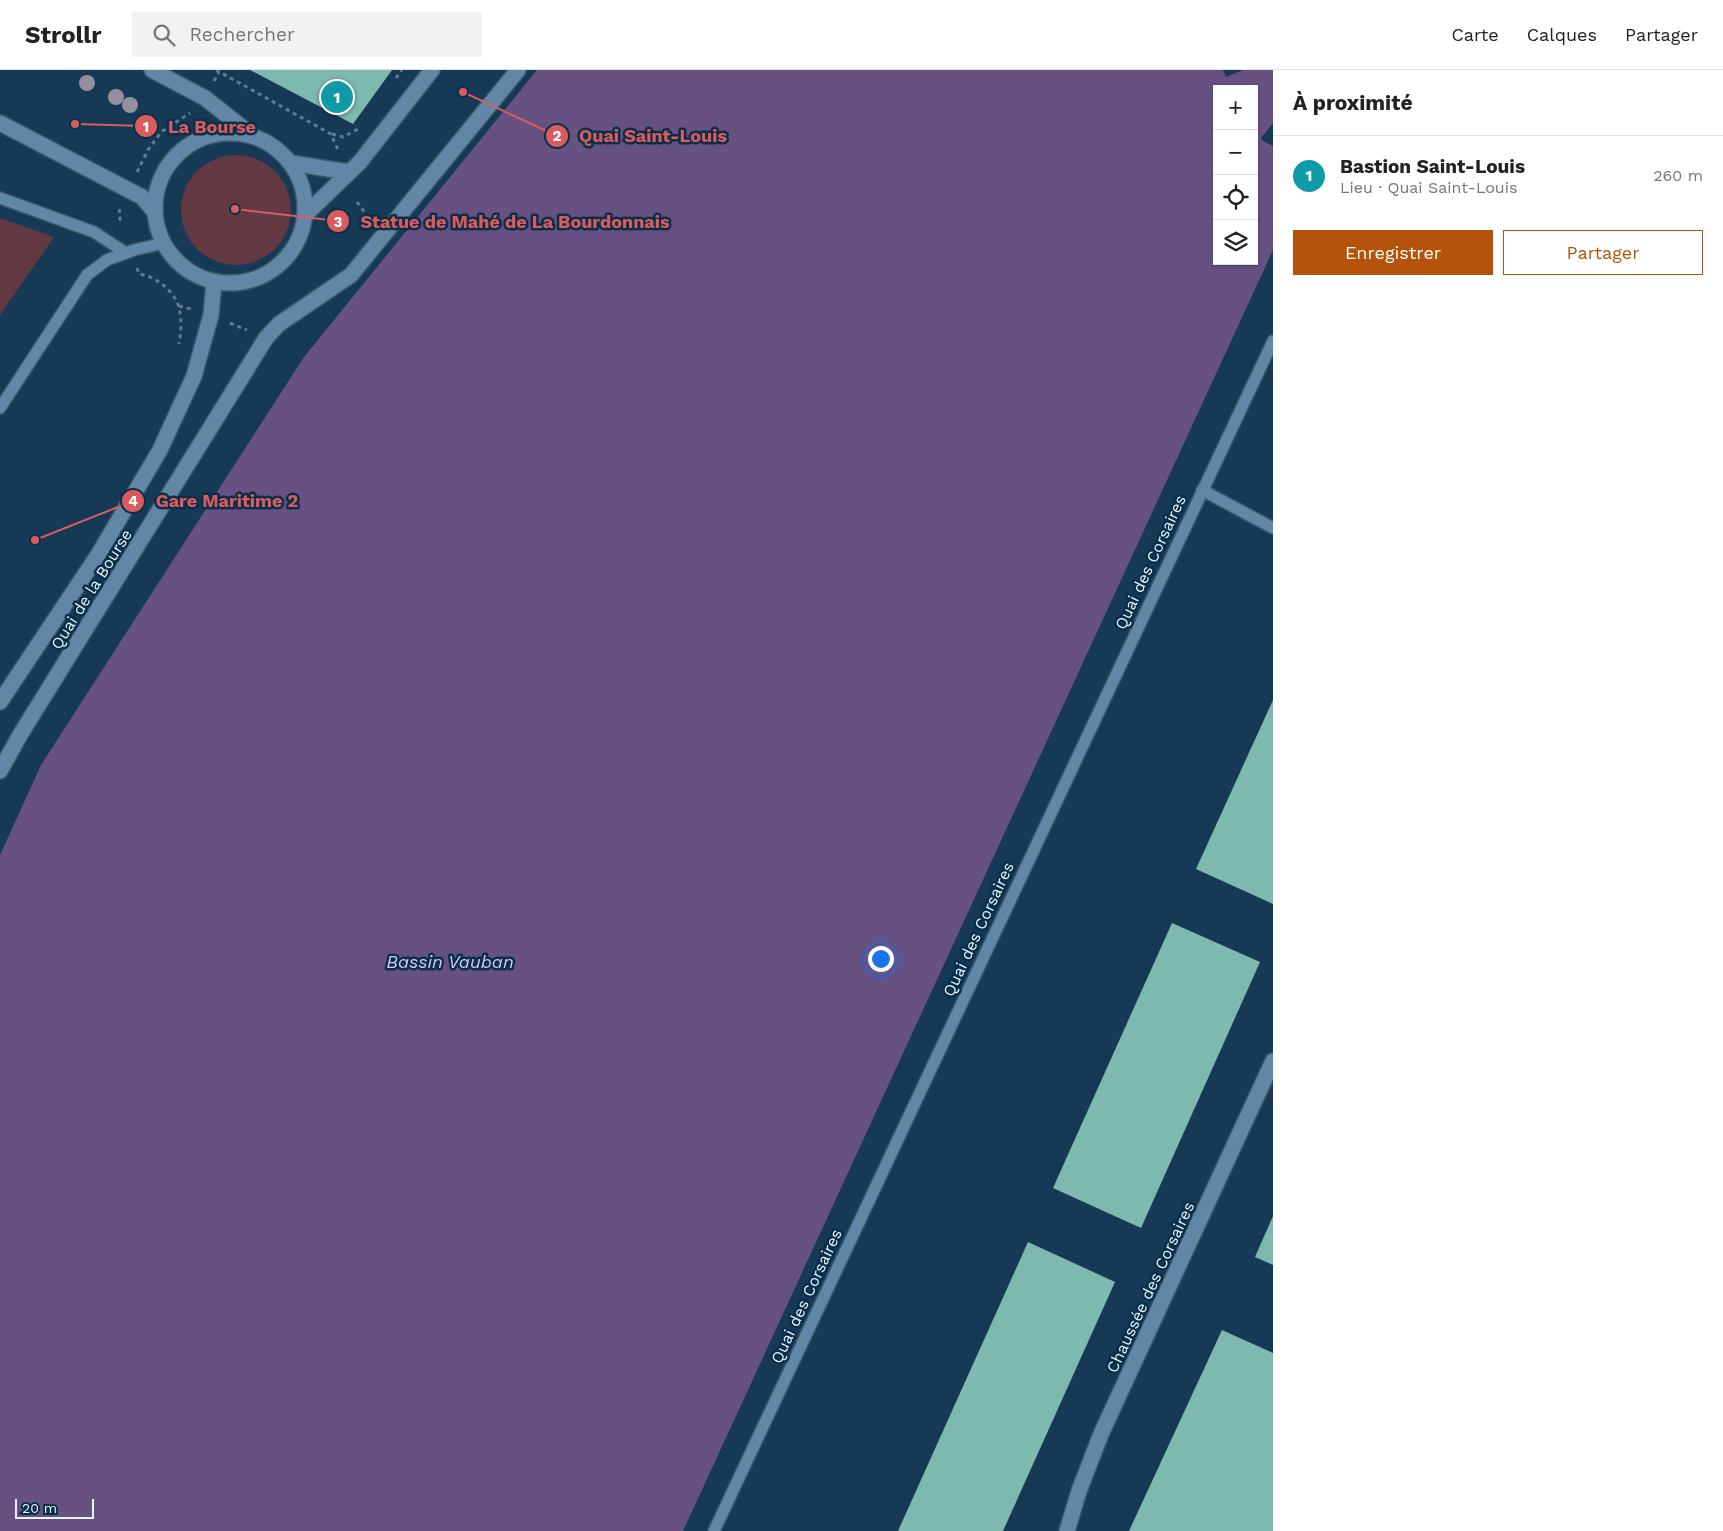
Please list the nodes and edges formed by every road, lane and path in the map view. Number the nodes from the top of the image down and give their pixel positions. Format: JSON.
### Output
{"nodes":[{"id":1,"x":152,"y":70,"type":"edge"},
{"id":2,"x":402,"y":70,"type":"edge"},
{"id":3,"x":432,"y":70,"type":"edge"},
{"id":4,"x":518,"y":70,"type":"edge"},
{"id":5,"x":218,"y":71,"type":"edge"},
{"id":6,"x":392,"y":84,"type":"dead end"},
{"id":7,"x":205,"y":98,"type":"junction"},
{"id":8,"x":0,"y":123,"type":"edge"},
{"id":9,"x":360,"y":126,"type":"dead end"},
{"id":10,"x":331,"y":134,"type":"junction"},
{"id":11,"x":253,"y":136,"type":"junction"},
{"id":12,"x":340,"y":153,"type":"dead end"},
{"id":13,"x":291,"y":163,"type":"junction"},
{"id":14,"x":348,"y":172,"type":"junction"},
{"id":15,"x":128,"y":190,"type":"junction"},
{"id":16,"x":0,"y":198,"type":"edge"},
{"id":17,"x":155,"y":212,"type":"junction"},
{"id":18,"x":306,"y":214,"type":"junction"},
{"id":19,"x":164,"y":243,"type":"junction"},
{"id":20,"x":126,"y":253,"type":"junction"},
{"id":21,"x":214,"y":282,"type":"junction"},
{"id":22,"x":179,"y":306,"type":"dead end"},
{"id":23,"x":1273,"y":341,"type":"edge"},
{"id":24,"x":178,"y":348,"type":"dead end"},
{"id":25,"x":0,"y":408,"type":"edge"},
{"id":26,"x":1202,"y":490,"type":"junction"},
{"id":27,"x":1273,"y":528,"type":"edge"},
{"id":28,"x":0,"y":702,"type":"edge"},
{"id":29,"x":0,"y":771,"type":"edge"},
{"id":30,"x":1273,"y":1062,"type":"edge"},
{"id":31,"x":714,"y":1531,"type":"edge"},
{"id":32,"x":1066,"y":1531,"type":"edge"}],
"edges":[{"from":1,"to":7,"type":"street"},
{"from":2,"to":6,"type":"path"},
{"from":3,"to":14,"type":"street"},
{"from":4,"to":29,"type":"street","name":"Quai de la Bourse"},
{"from":5,"to":7,"type":"path"},
{"from":5,"to":10,"type":"path"},
{"from":7,"to":11,"type":"street"},
{"from":7,"to":15,"type":"path"},
{"from":8,"to":15,"type":"street"},
{"from":9,"to":10,"type":"path"},
{"from":10,"to":12,"type":"path"},
{"from":11,"to":13,"type":"street"},
{"from":11,"to":17,"type":"street"},
{"from":13,"to":14,"type":"street"},
{"from":13,"to":18,"type":"street"},
{"from":14,"to":18,"type":"street"},
{"from":15,"to":17,"type":"street"},
{"from":16,"to":20,"type":"lane"},
{"from":17,"to":19,"type":"street"},
{"from":18,"to":21,"type":"street"},
{"from":19,"to":20,"type":"lane"},
{"from":19,"to":21,"type":"street"},
{"from":20,"to":25,"type":"lane"},
{"from":21,"to":28,"type":"street"},
{"from":22,"to":24,"type":"path"},
{"from":23,"to":26,"type":"lane","name":"Quai des Corsaires"},
{"from":26,"to":27,"type":"lane"},
{"from":26,"to":31,"type":"lane","name":"Quai des Corsaires"},
{"from":30,"to":32,"type":"street","name":"Chaussée des Corsaires"}]}
